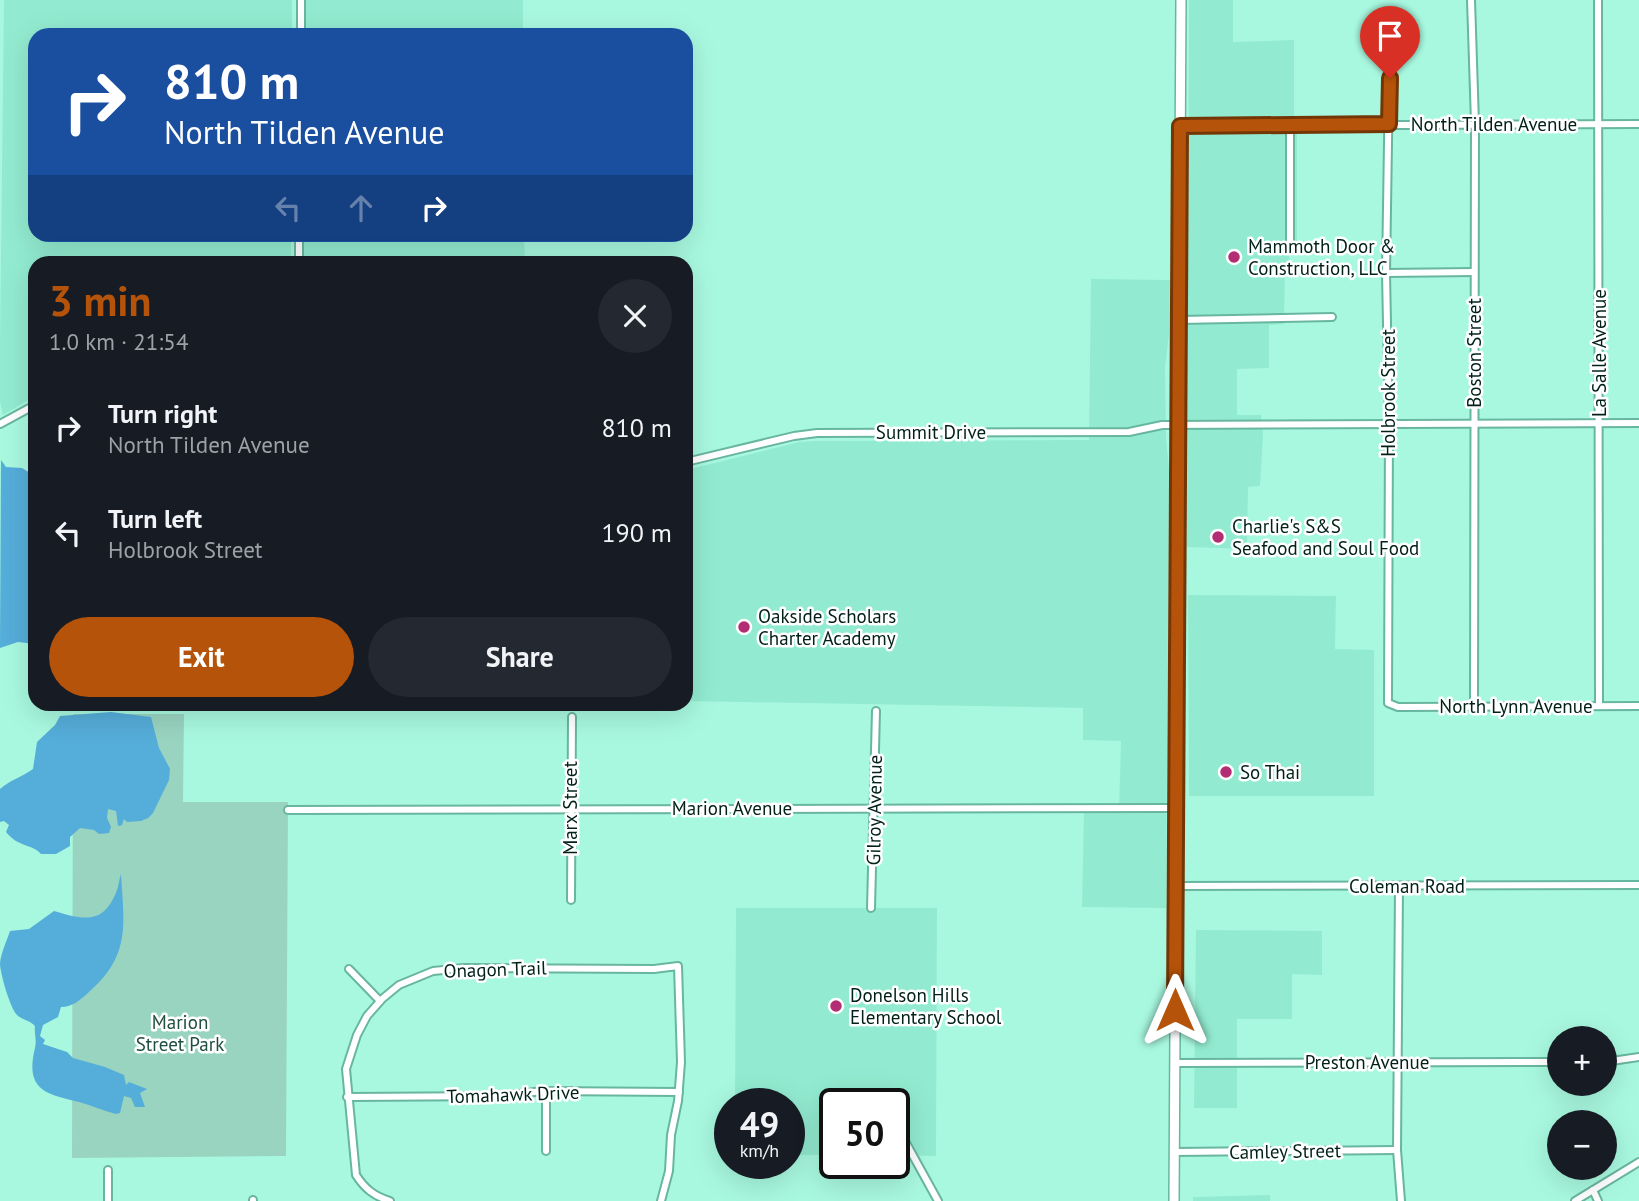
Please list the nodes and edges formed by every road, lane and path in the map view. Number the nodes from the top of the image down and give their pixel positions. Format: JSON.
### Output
{"nodes":[{"id":1,"x":301,"y":0,"type":"edge"},
{"id":2,"x":1181,"y":0,"type":"edge"},
{"id":3,"x":1471,"y":0,"type":"edge"},
{"id":4,"x":1598,"y":0,"type":"edge"},
{"id":5,"x":301,"y":28,"type":"edge"},
{"id":6,"x":1390,"y":78,"type":"dead end"},
{"id":7,"x":1475,"y":123,"type":"junction"},
{"id":8,"x":1599,"y":123,"type":"junction"},
{"id":9,"x":1389,"y":124,"type":"junction"},
{"id":10,"x":1639,"y":124,"type":"edge"},
{"id":11,"x":1290,"y":125,"type":"junction"},
{"id":12,"x":1180,"y":126,"type":"junction"},
{"id":13,"x":1290,"y":242,"type":"dead end"},
{"id":14,"x":1474,"y":272,"type":"junction"},
{"id":15,"x":1387,"y":273,"type":"junction"},
{"id":16,"x":1332,"y":317,"type":"dead end"},
{"id":17,"x":1179,"y":320,"type":"junction"},
{"id":18,"x":28,"y":409,"type":"edge"},
{"id":19,"x":1474,"y":423,"type":"junction"},
{"id":20,"x":1600,"y":423,"type":"junction"},
{"id":21,"x":1639,"y":423,"type":"edge"},
{"id":22,"x":0,"y":424,"type":"edge"},
{"id":23,"x":1389,"y":424,"type":"junction"},
{"id":24,"x":1179,"y":426,"type":"junction"},
{"id":25,"x":693,"y":460,"type":"edge"},
{"id":26,"x":1474,"y":705,"type":"junction"},
{"id":27,"x":1392,"y":706,"type":"joint"},
{"id":28,"x":1599,"y":706,"type":"junction"},
{"id":29,"x":1639,"y":706,"type":"edge"},
{"id":30,"x":876,"y":712,"type":"dead end"},
{"id":31,"x":572,"y":716,"type":"dead end"},
{"id":32,"x":570,"y":808,"type":"junction"},
{"id":33,"x":1176,"y":808,"type":"junction"},
{"id":34,"x":874,"y":809,"type":"junction"},
{"id":35,"x":288,"y":810,"type":"dead end"},
{"id":36,"x":1639,"y":885,"type":"edge"},
{"id":37,"x":1176,"y":886,"type":"junction"},
{"id":38,"x":1399,"y":886,"type":"junction"},
{"id":39,"x":570,"y":900,"type":"dead end"},
{"id":40,"x":871,"y":908,"type":"dead end"},
{"id":41,"x":349,"y":969,"type":"dead end"},
{"id":42,"x":380,"y":1001,"type":"junction"},
{"id":43,"x":1639,"y":1057,"type":"edge"},
{"id":44,"x":1617,"y":1060,"type":"edge"},
{"id":45,"x":1396,"y":1062,"type":"junction"},
{"id":46,"x":1547,"y":1062,"type":"edge"},
{"id":47,"x":1175,"y":1063,"type":"junction"},
{"id":48,"x":545,"y":1091,"type":"junction"},
{"id":49,"x":679,"y":1092,"type":"junction"},
{"id":50,"x":347,"y":1097,"type":"junction"},
{"id":51,"x":910,"y":1150,"type":"edge"},
{"id":52,"x":1397,"y":1150,"type":"junction"},
{"id":53,"x":546,"y":1151,"type":"dead end"},
{"id":54,"x":1174,"y":1152,"type":"junction"},
{"id":55,"x":1639,"y":1162,"type":"edge"},
{"id":56,"x":108,"y":1170,"type":"dead end"},
{"id":57,"x":1593,"y":1190,"type":"junction"},
{"id":58,"x":108,"y":1201,"type":"edge"},
{"id":59,"x":390,"y":1201,"type":"edge"},
{"id":60,"x":660,"y":1201,"type":"edge"},
{"id":61,"x":938,"y":1201,"type":"edge"},
{"id":62,"x":1174,"y":1201,"type":"edge"},
{"id":63,"x":1401,"y":1201,"type":"edge"},
{"id":64,"x":1575,"y":1201,"type":"edge"},
{"id":65,"x":1598,"y":1201,"type":"edge"}],
"edges":[{"from":1,"to":5,"type":"street"},
{"from":2,"to":12,"type":"main road"},
{"from":3,"to":7,"type":"street","name":"Boston Street"},
{"from":4,"to":8,"type":"street","name":"La Salle Avenue"},
{"from":6,"to":9,"type":"street","name":"Holbrook Street"},
{"from":7,"to":8,"type":"street","name":"North Tilden Avenue"},
{"from":7,"to":9,"type":"street","name":"North Tilden Avenue"},
{"from":7,"to":14,"type":"street","name":"Boston Street"},
{"from":8,"to":10,"type":"street","name":"North Tilden Avenue"},
{"from":8,"to":20,"type":"street","name":"La Salle Avenue"},
{"from":9,"to":11,"type":"street","name":"North Tilden Avenue"},
{"from":9,"to":15,"type":"street","name":"Holbrook Street"},
{"from":11,"to":12,"type":"street","name":"North Tilden Avenue"},
{"from":11,"to":13,"type":"street"},
{"from":12,"to":17,"type":"main road"},
{"from":14,"to":15,"type":"street"},
{"from":14,"to":19,"type":"street","name":"Boston Street"},
{"from":15,"to":23,"type":"street","name":"Holbrook Street"},
{"from":16,"to":17,"type":"street"},
{"from":17,"to":24,"type":"main road"},
{"from":18,"to":22,"type":"street"},
{"from":19,"to":20,"type":"street","name":"Summit Drive"},
{"from":19,"to":23,"type":"street","name":"Summit Drive"},
{"from":19,"to":26,"type":"street","name":"Boston Street"},
{"from":20,"to":21,"type":"street","name":"Summit Drive"},
{"from":20,"to":28,"type":"street","name":"La Salle Avenue"},
{"from":23,"to":24,"type":"street","name":"Summit Drive"},
{"from":23,"to":27,"type":"street","name":"Holbrook Street"},
{"from":24,"to":25,"type":"street","name":"Summit Drive"},
{"from":24,"to":33,"type":"main road"},
{"from":26,"to":27,"type":"street","name":"North Lynn Avenue"},
{"from":26,"to":28,"type":"street","name":"North Lynn Avenue"},
{"from":28,"to":29,"type":"street","name":"North Lynn Avenue"},
{"from":30,"to":34,"type":"street","name":"Gilroy Avenue"},
{"from":31,"to":32,"type":"street","name":"Marx Street"},
{"from":32,"to":34,"type":"street","name":"Marion Avenue"},
{"from":32,"to":35,"type":"street","name":"Marion Avenue"},
{"from":32,"to":39,"type":"street","name":"Marx Street"},
{"from":33,"to":34,"type":"street","name":"Marion Avenue"},
{"from":33,"to":37,"type":"main road"},
{"from":34,"to":40,"type":"street","name":"Gilroy Avenue"},
{"from":36,"to":38,"type":"street","name":"Coleman Road"},
{"from":37,"to":38,"type":"street","name":"Coleman Road"},
{"from":37,"to":47,"type":"main road"},
{"from":38,"to":45,"type":"street"},
{"from":41,"to":42,"type":"street"},
{"from":42,"to":49,"type":"street","name":"Onagon Trail"},
{"from":42,"to":50,"type":"street","name":"Onagon Trail"},
{"from":43,"to":44,"type":"street"},
{"from":45,"to":46,"type":"street","name":"Preston Avenue"},
{"from":45,"to":47,"type":"street","name":"Preston Avenue"},
{"from":45,"to":52,"type":"street"},
{"from":47,"to":54,"type":"main road"},
{"from":48,"to":49,"type":"street","name":"Tomahawk Drive"},
{"from":48,"to":50,"type":"street","name":"Tomahawk Drive"},
{"from":48,"to":53,"type":"street"},
{"from":49,"to":60,"type":"street"},
{"from":50,"to":59,"type":"street","name":"Onagon Trail"},
{"from":51,"to":61,"type":"street"},
{"from":52,"to":54,"type":"street","name":"Camley Street"},
{"from":52,"to":63,"type":"street"},
{"from":54,"to":62,"type":"main road"},
{"from":55,"to":57,"type":"street"},
{"from":56,"to":58,"type":"street"},
{"from":57,"to":64,"type":"street"},
{"from":57,"to":65,"type":"street"}]}
